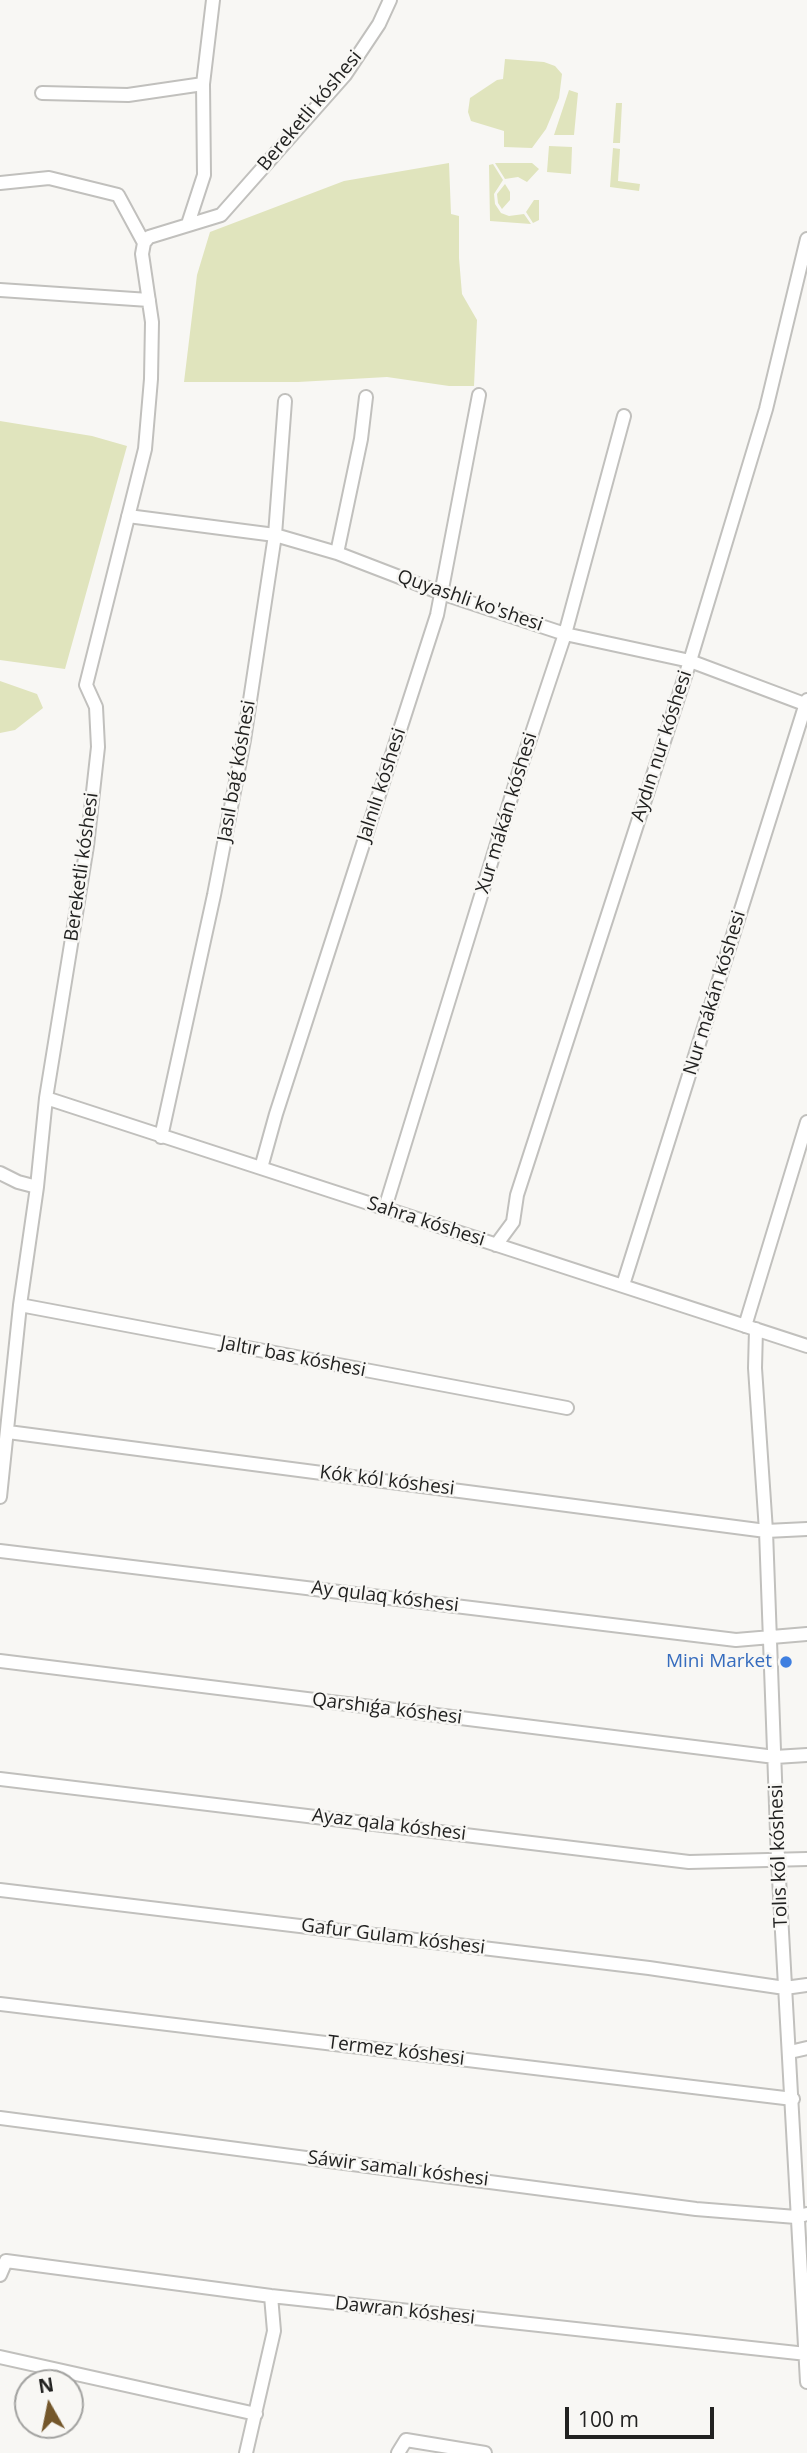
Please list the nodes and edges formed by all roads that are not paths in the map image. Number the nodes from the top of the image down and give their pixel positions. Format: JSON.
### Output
{"nodes":[{"id":1,"x":214,"y":0,"type":"edge"},
{"id":2,"x":390,"y":0,"type":"edge"},
{"id":3,"x":203,"y":84,"type":"junction"},
{"id":4,"x":43,"y":93,"type":"dead end"},
{"id":5,"x":0,"y":183,"type":"edge"},
{"id":6,"x":188,"y":224,"type":"junction"},
{"id":7,"x":807,"y":239,"type":"edge"},
{"id":8,"x":144,"y":243,"type":"junction"},
{"id":9,"x":0,"y":290,"type":"edge"},
{"id":10,"x":149,"y":300,"type":"junction"},
{"id":11,"x":479,"y":396,"type":"dead end"},
{"id":12,"x":366,"y":397,"type":"dead end"},
{"id":13,"x":285,"y":401,"type":"dead end"},
{"id":14,"x":624,"y":416,"type":"dead end"},
{"id":15,"x":128,"y":516,"type":"junction"},
{"id":16,"x":275,"y":535,"type":"junction"},
{"id":17,"x":337,"y":553,"type":"junction"},
{"id":18,"x":441,"y":593,"type":"junction"},
{"id":19,"x":565,"y":634,"type":"junction"},
{"id":20,"x":690,"y":661,"type":"junction"},
{"id":21,"x":807,"y":703,"type":"edge"},
{"id":22,"x":46,"y":1098,"type":"junction"},
{"id":23,"x":807,"y":1122,"type":"edge"},
{"id":24,"x":161,"y":1137,"type":"junction"},
{"id":25,"x":261,"y":1168,"type":"junction"},
{"id":26,"x":0,"y":1173,"type":"edge"},
{"id":27,"x":37,"y":1187,"type":"junction"},
{"id":28,"x":385,"y":1208,"type":"junction"},
{"id":29,"x":496,"y":1245,"type":"junction"},
{"id":30,"x":623,"y":1285,"type":"junction"},
{"id":31,"x":20,"y":1306,"type":"junction"},
{"id":32,"x":750,"y":1327,"type":"junction"},
{"id":33,"x":807,"y":1346,"type":"edge"},
{"id":34,"x":567,"y":1408,"type":"dead end"},
{"id":35,"x":8,"y":1432,"type":"junction"},
{"id":36,"x":0,"y":1497,"type":"edge"},
{"id":37,"x":807,"y":1529,"type":"edge"},
{"id":38,"x":766,"y":1531,"type":"junction"},
{"id":39,"x":0,"y":1551,"type":"edge"},
{"id":40,"x":807,"y":1634,"type":"edge"},
{"id":41,"x":769,"y":1636,"type":"junction"},
{"id":42,"x":0,"y":1661,"type":"edge"},
{"id":43,"x":807,"y":1755,"type":"edge"},
{"id":44,"x":775,"y":1757,"type":"junction"},
{"id":45,"x":0,"y":1779,"type":"edge"},
{"id":46,"x":807,"y":1859,"type":"edge"},
{"id":47,"x":778,"y":1860,"type":"junction"},
{"id":48,"x":0,"y":1889,"type":"edge"},
{"id":49,"x":807,"y":1985,"type":"edge"},
{"id":50,"x":785,"y":1988,"type":"junction"},
{"id":51,"x":0,"y":2004,"type":"edge"},
{"id":52,"x":807,"y":2048,"type":"edge"},
{"id":53,"x":790,"y":2052,"type":"junction"},
{"id":54,"x":793,"y":2099,"type":"junction"},
{"id":55,"x":0,"y":2119,"type":"edge"},
{"id":56,"x":802,"y":2215,"type":"edge"},
{"id":57,"x":0,"y":2275,"type":"edge"},
{"id":58,"x":271,"y":2296,"type":"junction"},
{"id":59,"x":806,"y":2355,"type":"edge"},
{"id":60,"x":0,"y":2357,"type":"edge"},
{"id":61,"x":807,"y":2382,"type":"edge"},
{"id":62,"x":256,"y":2414,"type":"junction"},
{"id":63,"x":246,"y":2453,"type":"edge"},
{"id":64,"x":398,"y":2453,"type":"edge"},
{"id":65,"x":485,"y":2453,"type":"edge"}],
"edges":[{"from":1,"to":3,"type":"street"},
{"from":2,"to":6,"type":"street","name":"Bereketli kóshesi"},
{"from":3,"to":4,"type":"street"},
{"from":3,"to":6,"type":"street"},
{"from":5,"to":8,"type":"street"},
{"from":6,"to":8,"type":"street"},
{"from":7,"to":20,"type":"street","name":"Aydın nur kóshesi"},
{"from":8,"to":10,"type":"street","name":"Bereketli kóshesi"},
{"from":9,"to":10,"type":"street"},
{"from":10,"to":15,"type":"street","name":"Bereketli kóshesi"},
{"from":11,"to":18,"type":"street","name":"Jalnılı kóshesi"},
{"from":12,"to":17,"type":"street"},
{"from":13,"to":16,"type":"street","name":"Jasıl baǵ kóshesi"},
{"from":14,"to":19,"type":"street","name":"Xur mákán kóshesi"},
{"from":15,"to":16,"type":"street","name":"Quyashli ko'shesi"},
{"from":15,"to":22,"type":"street","name":"Bereketli kóshesi"},
{"from":16,"to":17,"type":"street","name":"Quyashli ko'shesi"},
{"from":16,"to":24,"type":"street","name":"Jasıl baǵ kóshesi"},
{"from":17,"to":18,"type":"street","name":"Quyashli ko'shesi"},
{"from":18,"to":19,"type":"street","name":"Quyashli ko'shesi"},
{"from":18,"to":25,"type":"street","name":"Jalnılı kóshesi"},
{"from":19,"to":20,"type":"street","name":"Quyashli ko'shesi"},
{"from":19,"to":28,"type":"street","name":"Xur mákán kóshesi"},
{"from":20,"to":21,"type":"street","name":"Quyashli ko'shesi"},
{"from":20,"to":29,"type":"street","name":"Aydın nur kóshesi"},
{"from":21,"to":30,"type":"street","name":"Nur mákán kóshesi"},
{"from":22,"to":24,"type":"street","name":"Sahra kóshesi"},
{"from":22,"to":27,"type":"street","name":"Bereketli kóshesi"},
{"from":23,"to":32,"type":"street","name":"Tolıs kól kóshesi"},
{"from":24,"to":25,"type":"street","name":"Sahra kóshesi"},
{"from":25,"to":28,"type":"street","name":"Sahra kóshesi"},
{"from":26,"to":27,"type":"street"},
{"from":27,"to":31,"type":"street","name":"Bereketli kóshesi"},
{"from":28,"to":29,"type":"street","name":"Sahra kóshesi"},
{"from":29,"to":30,"type":"street","name":"Sahra kóshesi"},
{"from":30,"to":32,"type":"street","name":"Sahra kóshesi"},
{"from":31,"to":34,"type":"street","name":"Jaltır bas kóshesi"},
{"from":31,"to":35,"type":"street","name":"Bereketli kóshesi"},
{"from":32,"to":33,"type":"street","name":"Sahra kóshesi"},
{"from":32,"to":38,"type":"street","name":"Tolıs kól kóshesi"},
{"from":35,"to":36,"type":"street","name":"Bereketli kóshesi"},
{"from":35,"to":38,"type":"street","name":"Kók kól kóshesi"},
{"from":37,"to":38,"type":"street","name":"Kók kól kóshesi"},
{"from":38,"to":41,"type":"street","name":"Tolıs kól kóshesi"},
{"from":39,"to":41,"type":"street","name":"Ay qulaq kóshesi"},
{"from":40,"to":41,"type":"street","name":"Ay qulaq kóshesi"},
{"from":41,"to":44,"type":"street","name":"Tolıs kól kóshesi"},
{"from":42,"to":44,"type":"street","name":"Qarshıǵa kóshesi"},
{"from":43,"to":44,"type":"street","name":"Qarshıǵa kóshesi"},
{"from":44,"to":47,"type":"street","name":"Tolıs kól kóshesi"},
{"from":45,"to":47,"type":"street","name":"Ayaz qala kóshesi"},
{"from":46,"to":47,"type":"street","name":"Ayaz qala kóshesi"},
{"from":47,"to":50,"type":"street","name":"Tolıs kól kóshesi"},
{"from":48,"to":50,"type":"street","name":"Gafur Gulam kóshesi"},
{"from":49,"to":50,"type":"street","name":"Gafur Gulam kóshesi"},
{"from":50,"to":53,"type":"street","name":"Tolıs kól kóshesi"},
{"from":51,"to":54,"type":"street","name":"Termez kóshesi"},
{"from":52,"to":53,"type":"street"},
{"from":53,"to":54,"type":"street","name":"Tolıs kól kóshesi"},
{"from":54,"to":56,"type":"street","name":"Tolıs kól kóshesi"},
{"from":55,"to":56,"type":"street","name":"Sáwir samalı kóshesi"},
{"from":56,"to":59,"type":"street","name":"Tolıs kól kóshesi"},
{"from":57,"to":58,"type":"street","name":"Dawran kóshesi"},
{"from":58,"to":59,"type":"street","name":"Dawran kóshesi"},
{"from":58,"to":62,"type":"street"},
{"from":59,"to":61,"type":"street","name":"Tolıs kól kóshesi"},
{"from":60,"to":62,"type":"street"},
{"from":62,"to":63,"type":"street"},
{"from":64,"to":65,"type":"street"}]}
